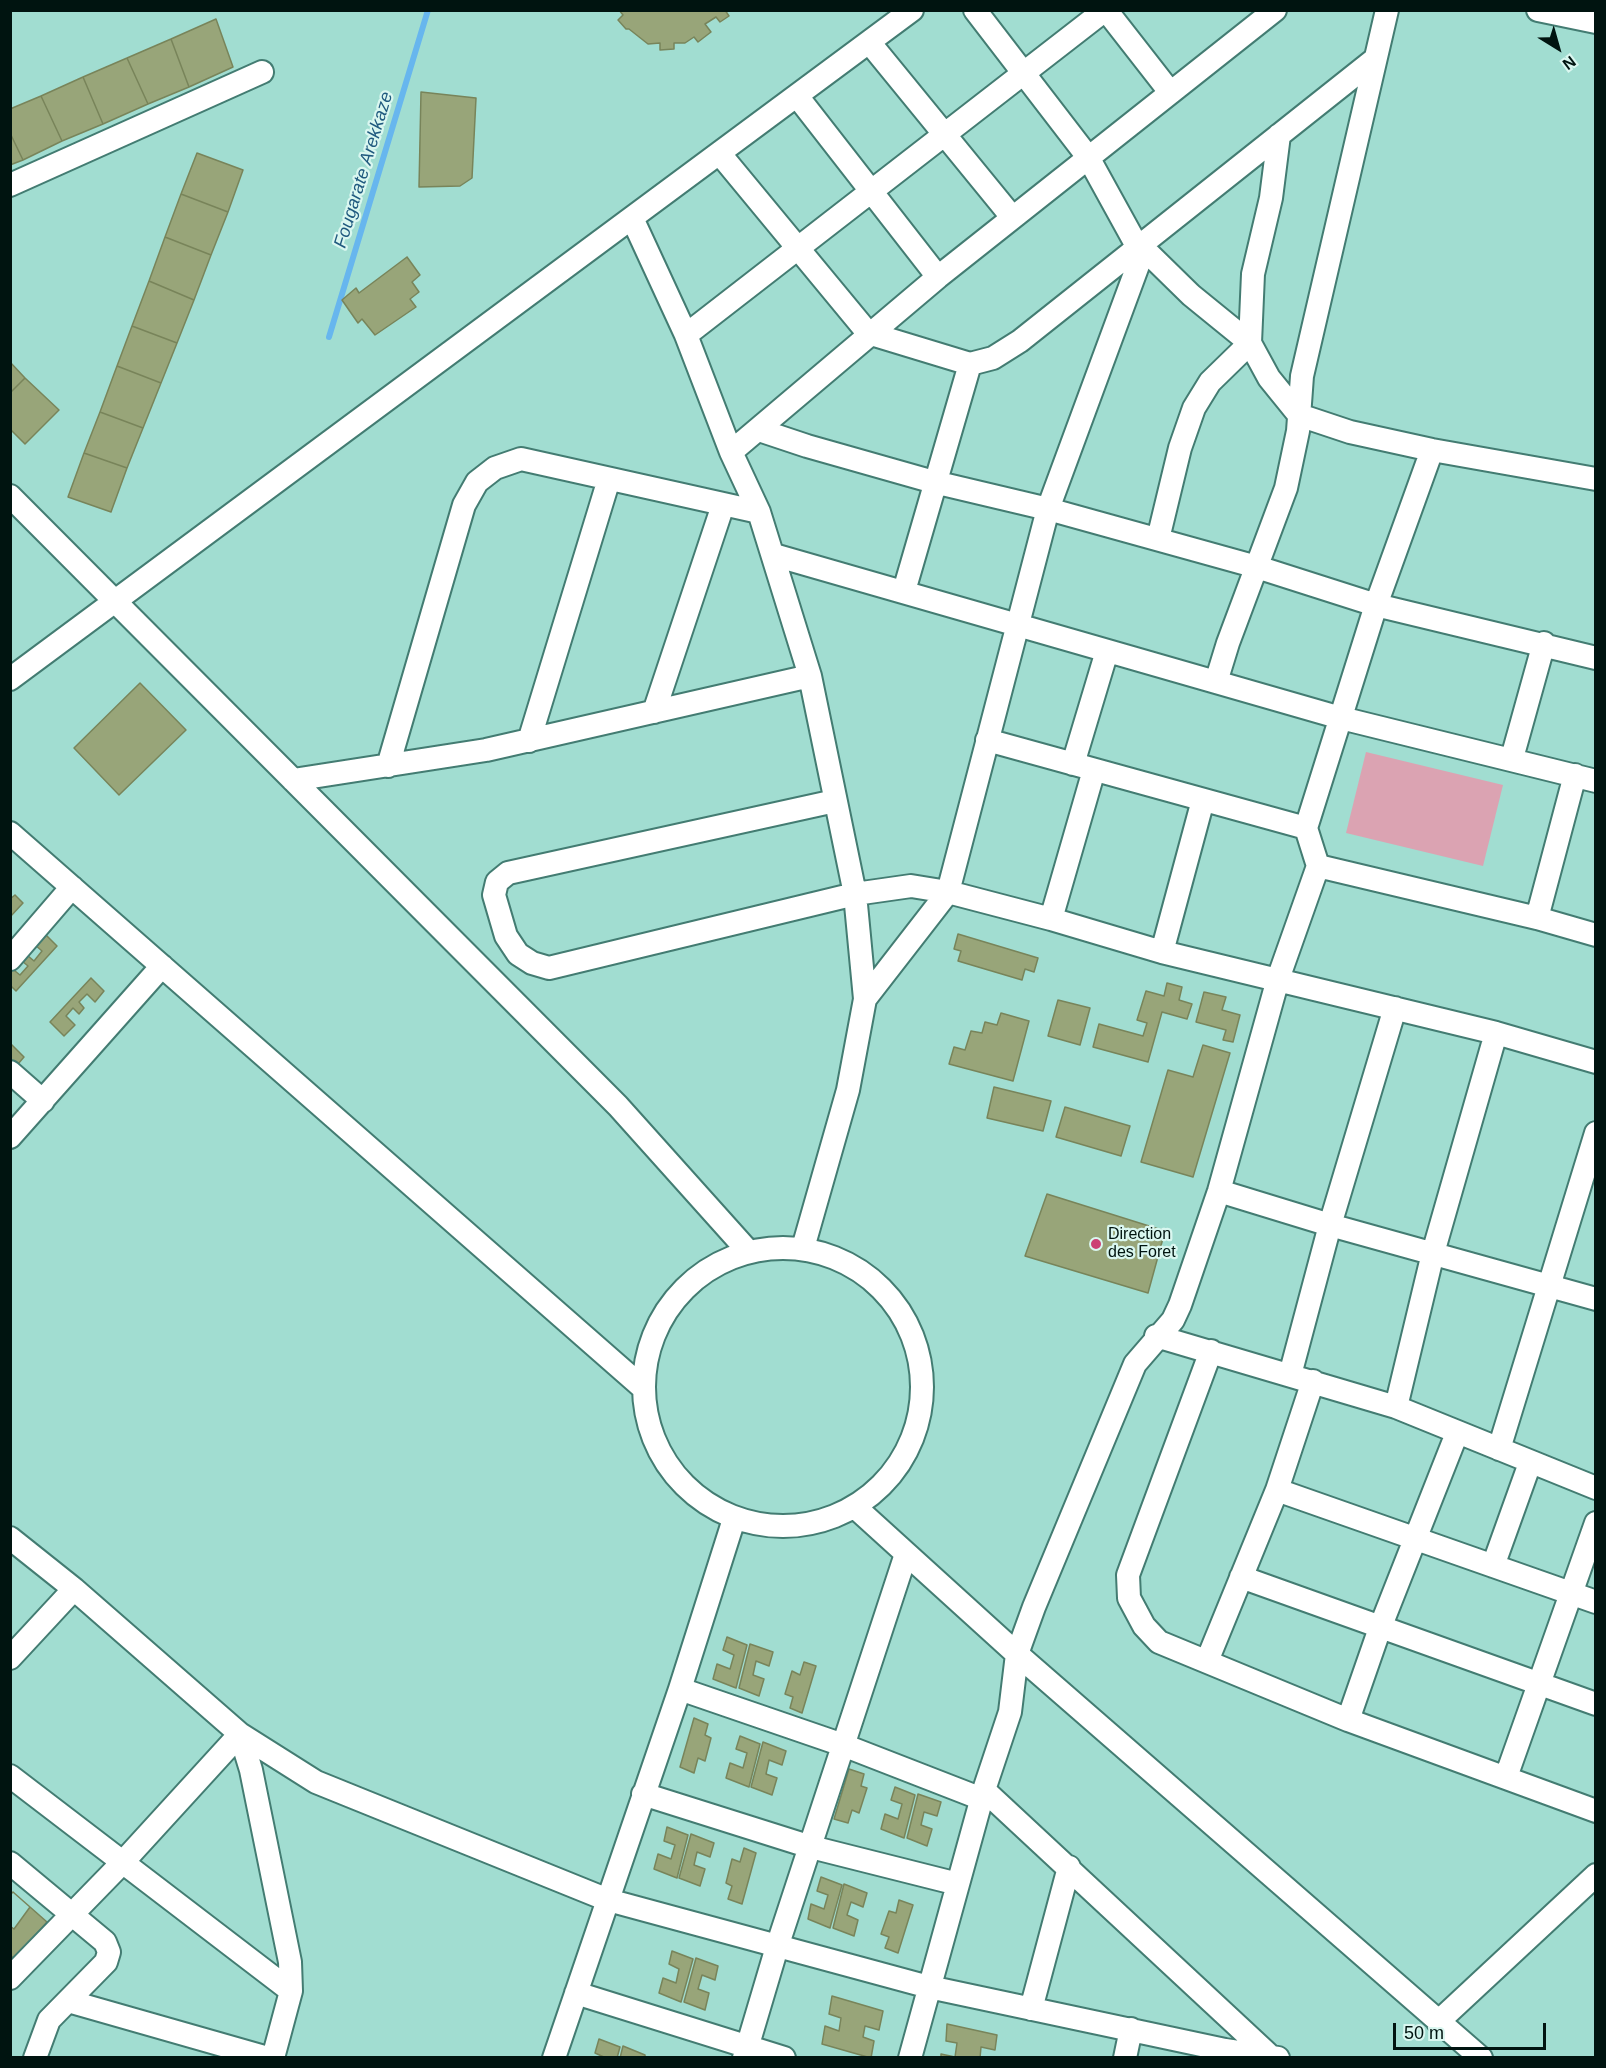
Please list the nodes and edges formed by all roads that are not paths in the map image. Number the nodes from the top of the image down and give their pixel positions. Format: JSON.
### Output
{"nodes":[{"id":1,"x":912,"y":10,"type":"edge"},
{"id":2,"x":975,"y":10,"type":"edge"},
{"id":3,"x":1106,"y":10,"type":"edge"},
{"id":4,"x":1275,"y":10,"type":"edge"},
{"id":5,"x":1387,"y":10,"type":"edge"},
{"id":6,"x":1538,"y":10,"type":"edge"},
{"id":7,"x":1596,"y":22,"type":"edge"},
{"id":8,"x":870,"y":42,"type":"junction"},
{"id":9,"x":1375,"y":59,"type":"junction"},
{"id":10,"x":262,"y":72,"type":"dead end"},
{"id":11,"x":1023,"y":73,"type":"junction"},
{"id":12,"x":1170,"y":92,"type":"junction"},
{"id":13,"x":797,"y":96,"type":"junction"},
{"id":14,"x":945,"y":134,"type":"junction"},
{"id":15,"x":1279,"y":135,"type":"junction"},
{"id":16,"x":720,"y":154,"type":"junction"},
{"id":17,"x":1088,"y":157,"type":"junction"},
{"id":18,"x":10,"y":185,"type":"edge"},
{"id":19,"x":871,"y":191,"type":"junction"},
{"id":20,"x":1012,"y":217,"type":"junction"},
{"id":21,"x":632,"y":218,"type":"junction"},
{"id":22,"x":1141,"y":247,"type":"junction"},
{"id":23,"x":798,"y":248,"type":"junction"},
{"id":24,"x":938,"y":276,"type":"junction"},
{"id":25,"x":868,"y":333,"type":"junction"},
{"id":26,"x":686,"y":335,"type":"junction"},
{"id":27,"x":1250,"y":343,"type":"junction"},
{"id":28,"x":970,"y":364,"type":"junction"},
{"id":29,"x":1299,"y":415,"type":"junction"},
{"id":30,"x":759,"y":430,"type":"junction"},
{"id":31,"x":1432,"y":450,"type":"junction"},
{"id":32,"x":731,"y":452,"type":"junction"},
{"id":33,"x":609,"y":479,"type":"junction"},
{"id":34,"x":1596,"y":479,"type":"edge"},
{"id":35,"x":934,"y":482,"type":"junction"},
{"id":36,"x":10,"y":496,"type":"edge"},
{"id":37,"x":723,"y":505,"type":"junction"},
{"id":38,"x":1048,"y":509,"type":"junction"},
{"id":39,"x":759,"y":512,"type":"junction"},
{"id":40,"x":1158,"y":539,"type":"junction"},
{"id":41,"x":774,"y":555,"type":"junction"},
{"id":42,"x":1257,"y":567,"type":"junction"},
{"id":43,"x":904,"y":591,"type":"junction"},
{"id":44,"x":115,"y":603,"type":"junction"},
{"id":45,"x":1376,"y":604,"type":"junction"},
{"id":46,"x":1020,"y":627,"type":"junction"},
{"id":47,"x":1544,"y":643,"type":"junction"},
{"id":48,"x":1107,"y":651,"type":"junction"},
{"id":49,"x":1596,"y":658,"type":"edge"},
{"id":50,"x":810,"y":676,"type":"junction"},
{"id":51,"x":10,"y":679,"type":"edge"},
{"id":52,"x":1216,"y":682,"type":"junction"},
{"id":53,"x":654,"y":712,"type":"junction"},
{"id":54,"x":1341,"y":718,"type":"junction"},
{"id":55,"x":987,"y":740,"type":"junction"},
{"id":56,"x":529,"y":741,"type":"junction"},
{"id":57,"x":1512,"y":758,"type":"junction"},
{"id":58,"x":388,"y":766,"type":"junction"},
{"id":59,"x":1083,"y":767,"type":"junction"},
{"id":60,"x":1585,"y":778,"type":"edge"},
{"id":61,"x":292,"y":780,"type":"junction"},
{"id":62,"x":1203,"y":800,"type":"junction"},
{"id":63,"x":835,"y":801,"type":"junction"},
{"id":64,"x":1306,"y":828,"type":"junction"},
{"id":65,"x":10,"y":833,"type":"edge"},
{"id":66,"x":1318,"y":866,"type":"junction"},
{"id":67,"x":72,"y":887,"type":"junction"},
{"id":68,"x":948,"y":892,"type":"junction"},
{"id":69,"x":855,"y":894,"type":"junction"},
{"id":70,"x":1537,"y":918,"type":"junction"},
{"id":71,"x":1051,"y":919,"type":"junction"},
{"id":72,"x":1596,"y":935,"type":"edge"},
{"id":73,"x":1162,"y":952,"type":"junction"},
{"id":74,"x":10,"y":959,"type":"edge"},
{"id":75,"x":162,"y":966,"type":"junction"},
{"id":76,"x":1278,"y":979,"type":"junction"},
{"id":77,"x":865,"y":999,"type":"junction"},
{"id":78,"x":1395,"y":1008,"type":"junction"},
{"id":79,"x":1496,"y":1033,"type":"junction"},
{"id":80,"x":1596,"y":1062,"type":"edge"},
{"id":81,"x":10,"y":1072,"type":"edge"},
{"id":82,"x":43,"y":1101,"type":"junction"},
{"id":83,"x":1596,"y":1133,"type":"edge"},
{"id":84,"x":10,"y":1137,"type":"edge"},
{"id":85,"x":1219,"y":1191,"type":"junction"},
{"id":86,"x":1330,"y":1225,"type":"junction"},
{"id":87,"x":803,"y":1248,"type":"junction"},
{"id":88,"x":748,"y":1251,"type":"junction"},
{"id":89,"x":1433,"y":1253,"type":"junction"},
{"id":90,"x":1547,"y":1287,"type":"junction"},
{"id":91,"x":1596,"y":1299,"type":"edge"},
{"id":92,"x":1156,"y":1336,"type":"junction"},
{"id":93,"x":1211,"y":1351,"type":"junction"},
{"id":94,"x":1290,"y":1375,"type":"junction"},
{"id":95,"x":1313,"y":1381,"type":"junction"},
{"id":96,"x":642,"y":1387,"type":"junction"},
{"id":97,"x":1396,"y":1407,"type":"junction"},
{"id":98,"x":1457,"y":1433,"type":"junction"},
{"id":99,"x":1499,"y":1449,"type":"junction"},
{"id":100,"x":1530,"y":1463,"type":"junction"},
{"id":101,"x":1596,"y":1488,"type":"edge"},
{"id":102,"x":1277,"y":1490,"type":"junction"},
{"id":103,"x":855,"y":1507,"type":"junction"},
{"id":104,"x":734,"y":1519,"type":"junction"},
{"id":105,"x":1596,"y":1523,"type":"edge"},
{"id":106,"x":10,"y":1538,"type":"edge"},
{"id":107,"x":1416,"y":1539,"type":"junction"},
{"id":108,"x":906,"y":1554,"type":"junction"},
{"id":109,"x":1493,"y":1566,"type":"junction"},
{"id":110,"x":1241,"y":1577,"type":"junction"},
{"id":111,"x":74,"y":1589,"type":"junction"},
{"id":112,"x":1572,"y":1593,"type":"junction"},
{"id":113,"x":1596,"y":1602,"type":"edge"},
{"id":114,"x":1380,"y":1628,"type":"junction"},
{"id":115,"x":1017,"y":1654,"type":"junction"},
{"id":116,"x":10,"y":1658,"type":"edge"},
{"id":117,"x":1207,"y":1661,"type":"junction"},
{"id":118,"x":1539,"y":1684,"type":"junction"},
{"id":119,"x":680,"y":1689,"type":"junction"},
{"id":120,"x":1596,"y":1704,"type":"edge"},
{"id":121,"x":1348,"y":1720,"type":"junction"},
{"id":122,"x":240,"y":1734,"type":"junction"},
{"id":123,"x":843,"y":1745,"type":"junction"},
{"id":124,"x":10,"y":1776,"type":"edge"},
{"id":125,"x":1506,"y":1777,"type":"junction"},
{"id":126,"x":643,"y":1794,"type":"junction"},
{"id":127,"x":983,"y":1795,"type":"junction"},
{"id":128,"x":1596,"y":1811,"type":"edge"},
{"id":129,"x":811,"y":1847,"type":"junction"},
{"id":130,"x":123,"y":1862,"type":"junction"},
{"id":131,"x":10,"y":1863,"type":"edge"},
{"id":132,"x":1069,"y":1867,"type":"junction"},
{"id":133,"x":1596,"y":1875,"type":"edge"},
{"id":134,"x":958,"y":1884,"type":"junction"},
{"id":135,"x":608,"y":1900,"type":"junction"},
{"id":136,"x":71,"y":1914,"type":"junction"},
{"id":137,"x":777,"y":1947,"type":"junction"},
{"id":138,"x":10,"y":1978,"type":"edge"},
{"id":139,"x":929,"y":1987,"type":"junction"},
{"id":140,"x":291,"y":1991,"type":"junction"},
{"id":141,"x":576,"y":1993,"type":"junction"},
{"id":142,"x":68,"y":2001,"type":"junction"},
{"id":143,"x":1030,"y":2009,"type":"junction"},
{"id":144,"x":1438,"y":2022,"type":"junction"},
{"id":145,"x":1131,"y":2029,"type":"junction"},
{"id":146,"x":745,"y":2052,"type":"edge"},
{"id":147,"x":1274,"y":2056,"type":"edge"},
{"id":148,"x":35,"y":2058,"type":"edge"},
{"id":149,"x":270,"y":2058,"type":"edge"},
{"id":150,"x":554,"y":2058,"type":"edge"},
{"id":151,"x":784,"y":2058,"type":"edge"},
{"id":152,"x":910,"y":2058,"type":"edge"},
{"id":153,"x":1125,"y":2058,"type":"edge"},
{"id":154,"x":1481,"y":2058,"type":"edge"}],
"edges":[{"from":1,"to":8,"type":"street"},
{"from":2,"to":11,"type":"street"},
{"from":3,"to":11,"type":"street"},
{"from":3,"to":12,"type":"street"},
{"from":4,"to":12,"type":"street"},
{"from":5,"to":9,"type":"street"},
{"from":6,"to":7,"type":"street"},
{"from":8,"to":13,"type":"street"},
{"from":8,"to":14,"type":"street"},
{"from":9,"to":15,"type":"street"},
{"from":9,"to":29,"type":"street"},
{"from":10,"to":18,"type":"street"},
{"from":11,"to":14,"type":"street"},
{"from":11,"to":17,"type":"street"},
{"from":12,"to":17,"type":"street"},
{"from":13,"to":16,"type":"street"},
{"from":13,"to":19,"type":"street"},
{"from":14,"to":19,"type":"street"},
{"from":14,"to":20,"type":"street"},
{"from":15,"to":22,"type":"street"},
{"from":15,"to":27,"type":"street"},
{"from":16,"to":21,"type":"street"},
{"from":16,"to":23,"type":"street"},
{"from":17,"to":20,"type":"street"},
{"from":17,"to":22,"type":"street"},
{"from":19,"to":23,"type":"street"},
{"from":19,"to":24,"type":"street"},
{"from":20,"to":24,"type":"street"},
{"from":21,"to":26,"type":"street"},
{"from":21,"to":44,"type":"street"},
{"from":22,"to":27,"type":"street"},
{"from":22,"to":28,"type":"street"},
{"from":22,"to":38,"type":"street"},
{"from":23,"to":25,"type":"street"},
{"from":23,"to":26,"type":"street"},
{"from":24,"to":25,"type":"street"},
{"from":25,"to":28,"type":"street"},
{"from":25,"to":30,"type":"street"},
{"from":26,"to":32,"type":"street"},
{"from":27,"to":29,"type":"street"},
{"from":27,"to":40,"type":"street"},
{"from":28,"to":35,"type":"street"},
{"from":29,"to":31,"type":"street"},
{"from":29,"to":42,"type":"street"},
{"from":30,"to":32,"type":"street"},
{"from":30,"to":35,"type":"street"},
{"from":31,"to":34,"type":"street"},
{"from":31,"to":45,"type":"street"},
{"from":32,"to":39,"type":"street"},
{"from":33,"to":37,"type":"street"},
{"from":33,"to":56,"type":"street"},
{"from":33,"to":58,"type":"street"},
{"from":35,"to":38,"type":"street"},
{"from":35,"to":43,"type":"street"},
{"from":36,"to":44,"type":"street"},
{"from":37,"to":39,"type":"street"},
{"from":37,"to":53,"type":"street"},
{"from":38,"to":40,"type":"street"},
{"from":38,"to":46,"type":"street"},
{"from":39,"to":41,"type":"street"},
{"from":40,"to":42,"type":"street"},
{"from":41,"to":43,"type":"street"},
{"from":41,"to":50,"type":"street"},
{"from":42,"to":45,"type":"street"},
{"from":42,"to":52,"type":"street"},
{"from":43,"to":46,"type":"street"},
{"from":44,"to":51,"type":"street"},
{"from":44,"to":61,"type":"street"},
{"from":45,"to":47,"type":"street"},
{"from":45,"to":54,"type":"street"},
{"from":46,"to":48,"type":"street"},
{"from":46,"to":55,"type":"street"},
{"from":47,"to":49,"type":"street"},
{"from":47,"to":57,"type":"street"},
{"from":48,"to":52,"type":"street"},
{"from":48,"to":59,"type":"street"},
{"from":50,"to":53,"type":"street"},
{"from":50,"to":63,"type":"street"},
{"from":52,"to":54,"type":"street"},
{"from":53,"to":56,"type":"street"},
{"from":54,"to":57,"type":"street"},
{"from":54,"to":64,"type":"street"},
{"from":55,"to":59,"type":"street"},
{"from":55,"to":68,"type":"street"},
{"from":56,"to":58,"type":"street"},
{"from":57,"to":60,"type":"street"},
{"from":58,"to":61,"type":"street"},
{"from":59,"to":62,"type":"street"},
{"from":59,"to":71,"type":"street"},
{"from":60,"to":70,"type":"street"},
{"from":61,"to":88,"type":"street"},
{"from":62,"to":64,"type":"street"},
{"from":62,"to":73,"type":"street"},
{"from":63,"to":69,"type":"street"},
{"from":63,"to":69,"type":"street"},
{"from":64,"to":66,"type":"street"},
{"from":65,"to":67,"type":"street"},
{"from":66,"to":70,"type":"street"},
{"from":66,"to":76,"type":"street"},
{"from":67,"to":74,"type":"street"},
{"from":67,"to":75,"type":"street"},
{"from":68,"to":69,"type":"street"},
{"from":68,"to":71,"type":"street"},
{"from":68,"to":77,"type":"street"},
{"from":69,"to":77,"type":"street"},
{"from":70,"to":72,"type":"street"},
{"from":71,"to":73,"type":"street"},
{"from":73,"to":76,"type":"street"},
{"from":75,"to":82,"type":"street"},
{"from":75,"to":96,"type":"street"},
{"from":76,"to":78,"type":"street"},
{"from":76,"to":85,"type":"street"},
{"from":77,"to":87,"type":"street"},
{"from":78,"to":79,"type":"street"},
{"from":78,"to":86,"type":"street"},
{"from":79,"to":80,"type":"street"},
{"from":79,"to":89,"type":"street"},
{"from":81,"to":82,"type":"street"},
{"from":82,"to":84,"type":"street"},
{"from":83,"to":90,"type":"street"},
{"from":85,"to":86,"type":"street"},
{"from":85,"to":92,"type":"street"},
{"from":86,"to":89,"type":"street"},
{"from":86,"to":94,"type":"street"},
{"from":87,"to":88,"type":"street"},
{"from":87,"to":103,"type":"street"},
{"from":88,"to":96,"type":"street"},
{"from":89,"to":90,"type":"street"},
{"from":89,"to":97,"type":"street"},
{"from":90,"to":91,"type":"street"},
{"from":90,"to":99,"type":"street"},
{"from":92,"to":93,"type":"street"},
{"from":92,"to":115,"type":"street"},
{"from":93,"to":94,"type":"street"},
{"from":93,"to":117,"type":"street"},
{"from":94,"to":95,"type":"street"},
{"from":95,"to":97,"type":"street"},
{"from":95,"to":102,"type":"street"},
{"from":96,"to":104,"type":"street"},
{"from":97,"to":98,"type":"street"},
{"from":98,"to":99,"type":"street"},
{"from":98,"to":107,"type":"street"},
{"from":99,"to":100,"type":"street"},
{"from":100,"to":101,"type":"street"},
{"from":100,"to":109,"type":"street"},
{"from":102,"to":107,"type":"street"},
{"from":102,"to":110,"type":"street"},
{"from":103,"to":104,"type":"street"},
{"from":103,"to":108,"type":"street"},
{"from":104,"to":119,"type":"street"},
{"from":105,"to":112,"type":"street"},
{"from":106,"to":111,"type":"street"},
{"from":107,"to":109,"type":"street"},
{"from":107,"to":114,"type":"street"},
{"from":108,"to":115,"type":"street"},
{"from":108,"to":123,"type":"street"},
{"from":109,"to":112,"type":"street"},
{"from":110,"to":114,"type":"street"},
{"from":110,"to":117,"type":"street"},
{"from":111,"to":116,"type":"street"},
{"from":111,"to":122,"type":"street"},
{"from":112,"to":113,"type":"street"},
{"from":112,"to":118,"type":"street"},
{"from":114,"to":118,"type":"street"},
{"from":114,"to":121,"type":"street"},
{"from":115,"to":127,"type":"street"},
{"from":115,"to":144,"type":"street"},
{"from":117,"to":121,"type":"street"},
{"from":118,"to":120,"type":"street"},
{"from":118,"to":125,"type":"street"},
{"from":119,"to":123,"type":"street"},
{"from":119,"to":126,"type":"street"},
{"from":121,"to":125,"type":"street"},
{"from":122,"to":130,"type":"street"},
{"from":122,"to":135,"type":"street"},
{"from":122,"to":140,"type":"street"},
{"from":123,"to":127,"type":"street"},
{"from":123,"to":129,"type":"street"},
{"from":124,"to":130,"type":"street"},
{"from":125,"to":128,"type":"street"},
{"from":126,"to":129,"type":"street"},
{"from":126,"to":135,"type":"street"},
{"from":127,"to":132,"type":"street"},
{"from":127,"to":134,"type":"street"},
{"from":129,"to":134,"type":"street"},
{"from":129,"to":137,"type":"street"},
{"from":130,"to":136,"type":"street"},
{"from":130,"to":140,"type":"street"},
{"from":131,"to":136,"type":"street"},
{"from":132,"to":143,"type":"street"},
{"from":132,"to":147,"type":"street"},
{"from":133,"to":144,"type":"street"},
{"from":134,"to":139,"type":"street"},
{"from":135,"to":137,"type":"street"},
{"from":135,"to":141,"type":"street"},
{"from":136,"to":138,"type":"street"},
{"from":136,"to":142,"type":"street"},
{"from":137,"to":139,"type":"street"},
{"from":137,"to":146,"type":"street"},
{"from":139,"to":143,"type":"street"},
{"from":139,"to":152,"type":"street"},
{"from":140,"to":149,"type":"street"},
{"from":141,"to":146,"type":"street"},
{"from":141,"to":150,"type":"street"},
{"from":142,"to":148,"type":"street"},
{"from":142,"to":149,"type":"street"},
{"from":143,"to":145,"type":"street"},
{"from":144,"to":154,"type":"street"},
{"from":145,"to":147,"type":"street"},
{"from":145,"to":153,"type":"street"},
{"from":146,"to":151,"type":"street"}]}
